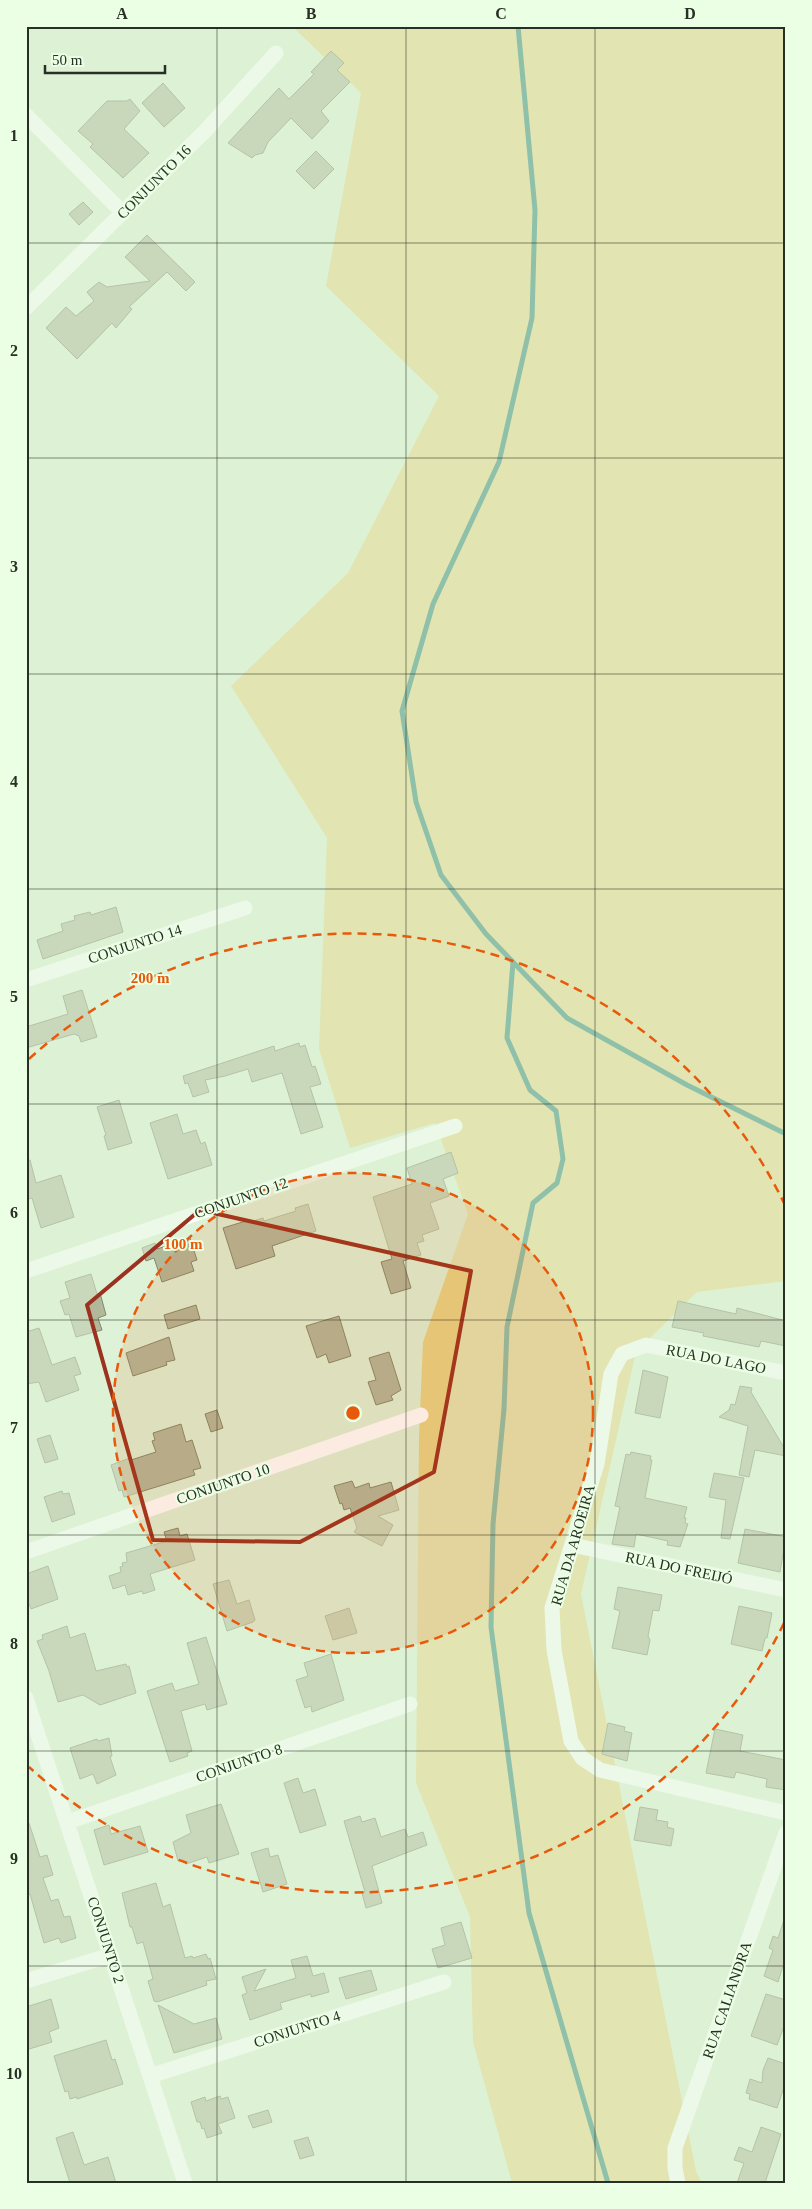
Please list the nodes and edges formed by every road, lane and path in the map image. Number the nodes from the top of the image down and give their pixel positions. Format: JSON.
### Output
{"nodes":[{"id":1,"x":276,"y":53,"type":"dead end"},
{"id":2,"x":26,"y":115,"type":"edge"},
{"id":3,"x":123,"y":213,"type":"junction"},
{"id":4,"x":26,"y":308,"type":"edge"},
{"id":5,"x":245,"y":908,"type":"dead end"},
{"id":6,"x":26,"y":980,"type":"edge"},
{"id":7,"x":455,"y":1126,"type":"dead end"},
{"id":8,"x":26,"y":1270,"type":"edge"},
{"id":9,"x":646,"y":1344,"type":"joint"},
{"id":10,"x":786,"y":1372,"type":"edge"},
{"id":11,"x":421,"y":1415,"type":"dead end"},
{"id":12,"x":572,"y":1545,"type":"junction"},
{"id":13,"x":26,"y":1552,"type":"edge"},
{"id":14,"x":786,"y":1590,"type":"edge"},
{"id":15,"x":26,"y":1698,"type":"edge"},
{"id":16,"x":410,"y":1704,"type":"dead end"},
{"id":17,"x":786,"y":1813,"type":"edge"},
{"id":18,"x":68,"y":1822,"type":"junction"},
{"id":19,"x":786,"y":1832,"type":"edge"},
{"id":20,"x":111,"y":1954,"type":"junction"},
{"id":21,"x":26,"y":1981,"type":"edge"},
{"id":22,"x":444,"y":1982,"type":"dead end"},
{"id":23,"x":150,"y":2076,"type":"junction"},
{"id":24,"x":677,"y":2176,"type":"edge"},
{"id":25,"x":184,"y":2183,"type":"edge"}],
"edges":[{"from":1,"to":3,"type":"street","name":"CONJUNTO 16"},
{"from":2,"to":3,"type":"street"},
{"from":3,"to":4,"type":"street","name":"CONJUNTO 16"},
{"from":5,"to":6,"type":"street","name":"CONJUNTO 14"},
{"from":7,"to":8,"type":"street","name":"CONJUNTO 12"},
{"from":9,"to":10,"type":"street","name":"RUA DO LAGO"},
{"from":9,"to":12,"type":"street","name":"RUA DA AROEIRA"},
{"from":11,"to":13,"type":"street","name":"CONJUNTO 10"},
{"from":12,"to":14,"type":"street","name":"RUA DO FREIJÓ"},
{"from":12,"to":17,"type":"street","name":"RUA DA AROEIRA"},
{"from":15,"to":18,"type":"street","name":"CONJUNTO 2"},
{"from":16,"to":18,"type":"street","name":"CONJUNTO 8"},
{"from":18,"to":20,"type":"street","name":"CONJUNTO 2"},
{"from":19,"to":24,"type":"street","name":"RUA CALIANDRA"},
{"from":20,"to":21,"type":"street"},
{"from":20,"to":23,"type":"street","name":"CONJUNTO 2"},
{"from":22,"to":23,"type":"street","name":"CONJUNTO 4"},
{"from":23,"to":25,"type":"street","name":"CONJUNTO 2"}]}
